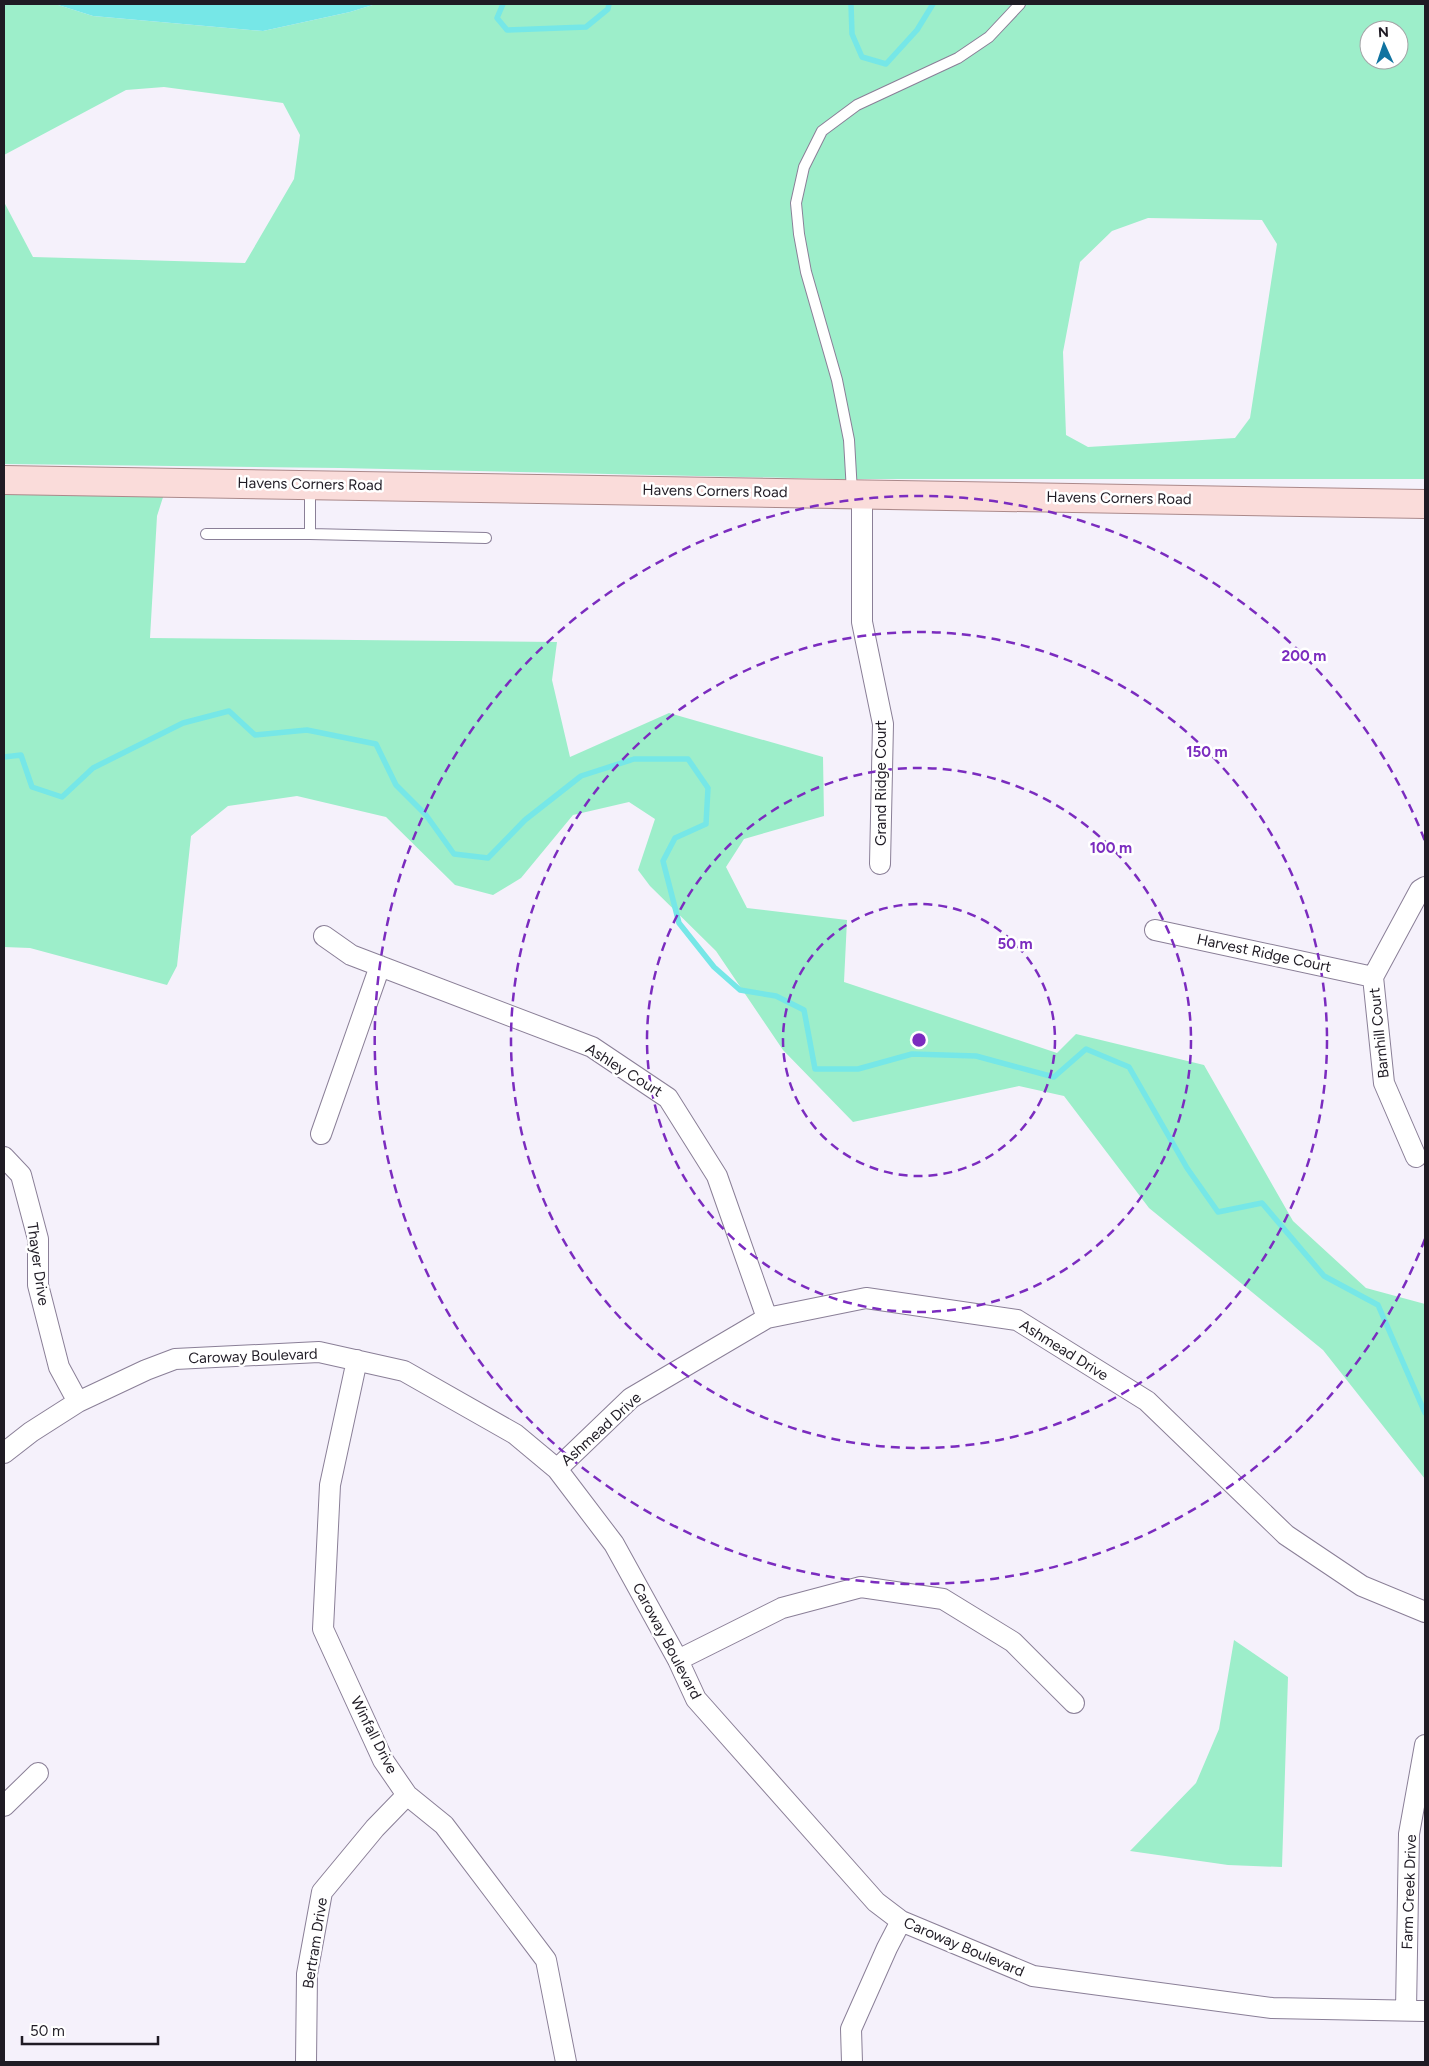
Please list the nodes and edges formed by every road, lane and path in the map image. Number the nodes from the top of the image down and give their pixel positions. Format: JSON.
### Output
{"nodes":[{"id":1,"x":1020,"y":4,"type":"edge"},
{"id":2,"x":4,"y":480,"type":"edge"},
{"id":3,"x":310,"y":484,"type":"junction"},
{"id":4,"x":857,"y":493,"type":"junction"},
{"id":5,"x":1425,"y":504,"type":"edge"},
{"id":6,"x":206,"y":534,"type":"dead end"},
{"id":7,"x":310,"y":534,"type":"junction"},
{"id":8,"x":486,"y":538,"type":"dead end"},
{"id":9,"x":880,"y":864,"type":"dead end"},
{"id":10,"x":1425,"y":888,"type":"edge"},
{"id":11,"x":1155,"y":930,"type":"dead end"},
{"id":12,"x":324,"y":936,"type":"dead end"},
{"id":13,"x":380,"y":966,"type":"junction"},
{"id":14,"x":1373,"y":977,"type":"junction"},
{"id":15,"x":321,"y":1134,"type":"dead end"},
{"id":16,"x":4,"y":1157,"type":"edge"},
{"id":17,"x":1416,"y":1157,"type":"dead end"},
{"id":18,"x":767,"y":1318,"type":"junction"},
{"id":19,"x":357,"y":1360,"type":"junction"},
{"id":20,"x":78,"y":1402,"type":"junction"},
{"id":21,"x":4,"y":1453,"type":"edge"},
{"id":22,"x":557,"y":1469,"type":"junction"},
{"id":23,"x":1425,"y":1612,"type":"edge"},
{"id":24,"x":678,"y":1660,"type":"junction"},
{"id":25,"x":1074,"y":1703,"type":"dead end"},
{"id":26,"x":1425,"y":1745,"type":"edge"},
{"id":27,"x":38,"y":1773,"type":"dead end"},
{"id":28,"x":407,"y":1795,"type":"junction"},
{"id":29,"x":4,"y":1806,"type":"edge"},
{"id":30,"x":901,"y":1921,"type":"junction"},
{"id":31,"x":1415,"y":2011,"type":"edge"},
{"id":32,"x":306,"y":2062,"type":"edge"},
{"id":33,"x":566,"y":2062,"type":"edge"},
{"id":34,"x":852,"y":2062,"type":"edge"}],
"edges":[{"from":1,"to":4,"type":"lane"},
{"from":2,"to":3,"type":"main road","name":"Havens Corners Road"},
{"from":3,"to":4,"type":"main road","name":"Havens Corners Road"},
{"from":3,"to":7,"type":"lane"},
{"from":4,"to":5,"type":"main road","name":"Havens Corners Road"},
{"from":4,"to":9,"type":"street","name":"Grand Ridge Court"},
{"from":6,"to":7,"type":"lane"},
{"from":7,"to":8,"type":"lane"},
{"from":10,"to":14,"type":"street","name":"Barnhill Court"},
{"from":11,"to":14,"type":"street","name":"Harvest Ridge Court"},
{"from":12,"to":13,"type":"street","name":"Ashley Court"},
{"from":13,"to":15,"type":"street"},
{"from":13,"to":18,"type":"street","name":"Ashley Court"},
{"from":14,"to":17,"type":"street","name":"Barnhill Court"},
{"from":16,"to":20,"type":"street","name":"Thayer Drive"},
{"from":18,"to":22,"type":"street","name":"Ashmead Drive"},
{"from":18,"to":23,"type":"street","name":"Ashmead Drive"},
{"from":19,"to":20,"type":"street","name":"Caroway Boulevard"},
{"from":19,"to":22,"type":"street","name":"Caroway Boulevard"},
{"from":19,"to":28,"type":"street","name":"Winfall Drive"},
{"from":20,"to":21,"type":"street","name":"Caroway Boulevard"},
{"from":22,"to":24,"type":"street","name":"Caroway Boulevard"},
{"from":24,"to":25,"type":"street"},
{"from":24,"to":30,"type":"street","name":"Caroway Boulevard"},
{"from":26,"to":31,"type":"street","name":"Farm Creek Drive"},
{"from":27,"to":29,"type":"street"},
{"from":28,"to":32,"type":"street","name":"Bertram Drive"},
{"from":28,"to":33,"type":"street","name":"Winfall Drive"},
{"from":30,"to":31,"type":"street","name":"Caroway Boulevard"},
{"from":30,"to":34,"type":"street"}]}
